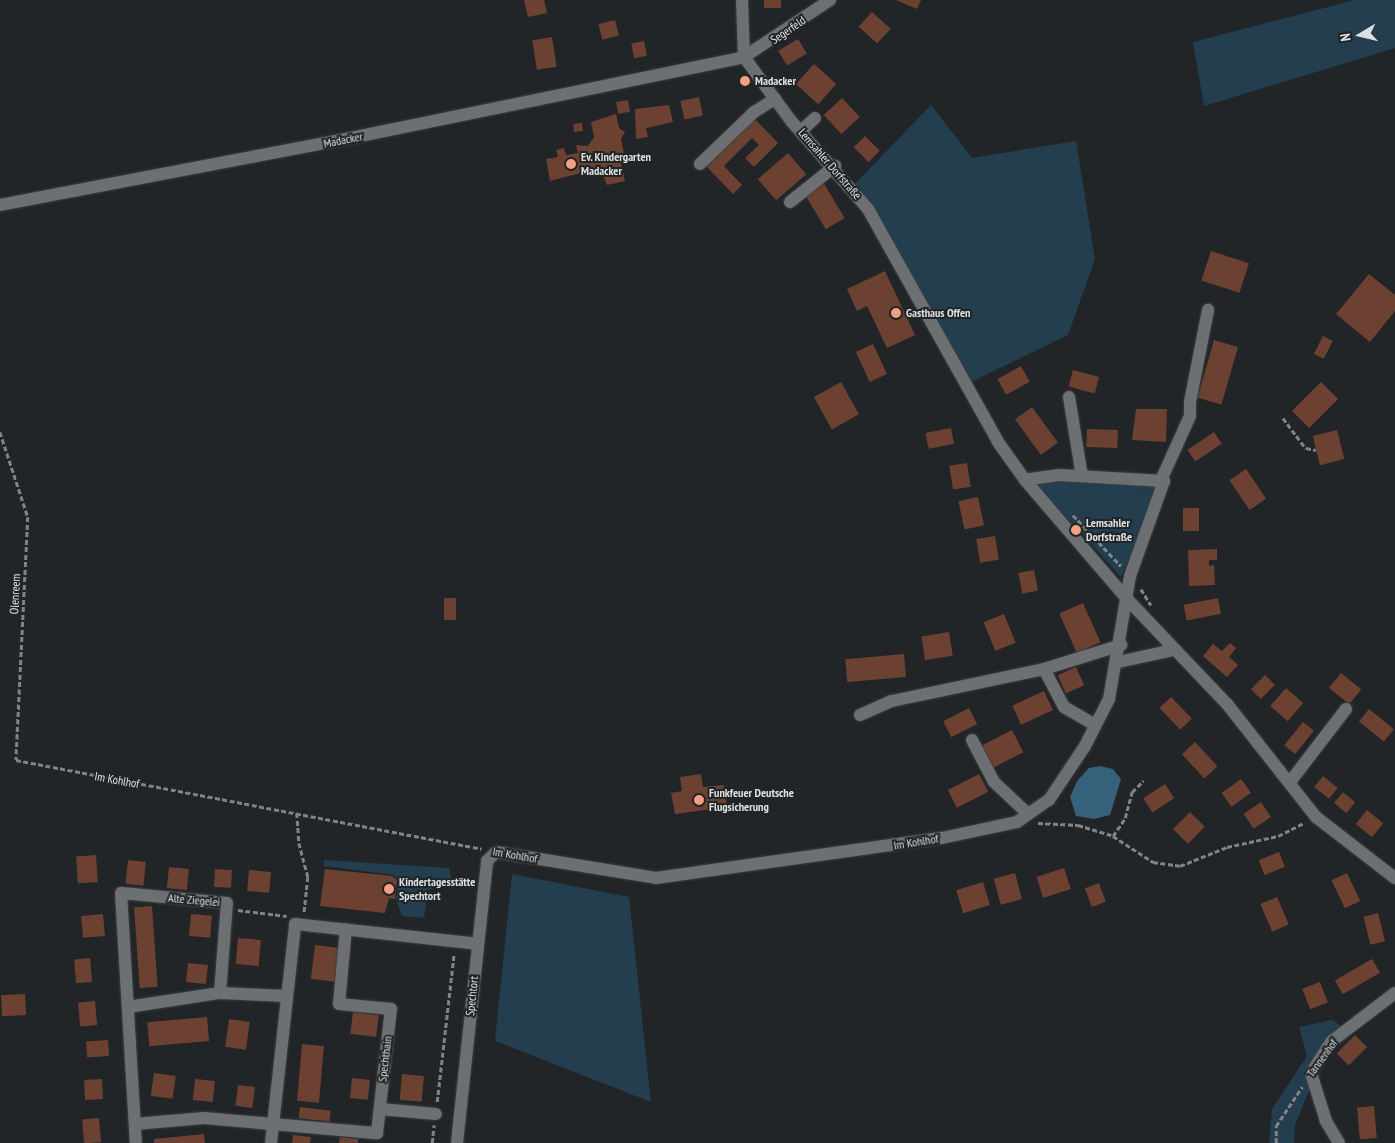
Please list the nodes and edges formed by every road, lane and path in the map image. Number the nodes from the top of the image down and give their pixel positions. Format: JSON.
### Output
{"nodes":[{"id":1,"x":742,"y":0,"type":"edge"},
{"id":2,"x":830,"y":0,"type":"edge"},
{"id":3,"x":744,"y":57,"type":"junction"},
{"id":4,"x":775,"y":99,"type":"junction"},
{"id":5,"x":814,"y":118,"type":"dead end"},
{"id":6,"x":801,"y":131,"type":"junction"},
{"id":7,"x":700,"y":164,"type":"dead end"},
{"id":8,"x":835,"y":166,"type":"junction"},
{"id":9,"x":790,"y":202,"type":"dead end"},
{"id":10,"x":0,"y":205,"type":"edge"},
{"id":11,"x":1208,"y":310,"type":"dead end"},
{"id":12,"x":1069,"y":397,"type":"dead end"},
{"id":13,"x":1283,"y":418,"type":"dead end"},
{"id":14,"x":0,"y":432,"type":"edge"},
{"id":15,"x":1316,"y":450,"type":"dead end"},
{"id":16,"x":1082,"y":476,"type":"junction"},
{"id":17,"x":1162,"y":478,"type":"junction"},
{"id":18,"x":1025,"y":480,"type":"junction"},
{"id":19,"x":1071,"y":513,"type":"dead end"},
{"id":20,"x":1130,"y":576,"type":"junction"},
{"id":21,"x":1128,"y":600,"type":"junction"},
{"id":22,"x":1155,"y":612,"type":"dead end"},
{"id":23,"x":1121,"y":645,"type":"junction"},
{"id":24,"x":1173,"y":650,"type":"junction"},
{"id":25,"x":1118,"y":662,"type":"junction"},
{"id":26,"x":1044,"y":668,"type":"junction"},
{"id":27,"x":1346,"y":710,"type":"dead end"},
{"id":28,"x":860,"y":715,"type":"dead end"},
{"id":29,"x":1096,"y":725,"type":"junction"},
{"id":30,"x":972,"y":740,"type":"dead end"},
{"id":31,"x":16,"y":760,"type":"joint"},
{"id":32,"x":1143,"y":781,"type":"dead end"},
{"id":33,"x":1290,"y":782,"type":"junction"},
{"id":34,"x":297,"y":812,"type":"junction"},
{"id":35,"x":1028,"y":814,"type":"junction"},
{"id":36,"x":1316,"y":817,"type":"junction"},
{"id":37,"x":1017,"y":822,"type":"junction"},
{"id":38,"x":1113,"y":836,"type":"junction"},
{"id":39,"x":496,"y":852,"type":"junction"},
{"id":40,"x":1395,"y":878,"type":"edge"},
{"id":41,"x":226,"y":908,"type":"junction"},
{"id":42,"x":299,"y":925,"type":"junction"},
{"id":43,"x":346,"y":929,"type":"junction"},
{"id":44,"x":456,"y":942,"type":"junction"},
{"id":45,"x":478,"y":944,"type":"junction"},
{"id":46,"x":220,"y":993,"type":"junction"},
{"id":47,"x":1395,"y":993,"type":"edge"},
{"id":48,"x":286,"y":996,"type":"junction"},
{"id":49,"x":128,"y":1006,"type":"junction"},
{"id":50,"x":1311,"y":1073,"type":"junction"},
{"id":51,"x":380,"y":1109,"type":"junction"},
{"id":52,"x":436,"y":1114,"type":"junction"},
{"id":53,"x":273,"y":1123,"type":"junction"},
{"id":54,"x":135,"y":1124,"type":"junction"},
{"id":55,"x":136,"y":1143,"type":"edge"},
{"id":56,"x":271,"y":1143,"type":"edge"},
{"id":57,"x":432,"y":1143,"type":"edge"},
{"id":58,"x":457,"y":1143,"type":"edge"},
{"id":59,"x":1276,"y":1143,"type":"edge"},
{"id":60,"x":1339,"y":1143,"type":"edge"}],
"edges":[{"from":1,"to":3,"type":"street"},
{"from":2,"to":3,"type":"street","name":"Segerfeld"},
{"from":3,"to":4,"type":"street","name":"Lemsahler Dorfstraße"},
{"from":3,"to":10,"type":"street","name":"Madacker"},
{"from":4,"to":6,"type":"street","name":"Lemsahler Dorfstraße"},
{"from":4,"to":7,"type":"street"},
{"from":5,"to":6,"type":"street"},
{"from":6,"to":8,"type":"street","name":"Lemsahler Dorfstraße"},
{"from":8,"to":9,"type":"street"},
{"from":8,"to":18,"type":"street","name":"Lemsahler Dorfstraße"},
{"from":11,"to":17,"type":"street","name":"Im Kohlhof"},
{"from":12,"to":16,"type":"street"},
{"from":13,"to":15,"type":"path"},
{"from":14,"to":31,"type":"path","name":"Olenreem"},
{"from":16,"to":17,"type":"street"},
{"from":16,"to":18,"type":"street"},
{"from":17,"to":20,"type":"street","name":"Im Kohlhof"},
{"from":18,"to":21,"type":"street","name":"Lemsahler Dorfstraße"},
{"from":19,"to":20,"type":"path"},
{"from":20,"to":21,"type":"street","name":"Im Kohlhof"},
{"from":20,"to":22,"type":"path"},
{"from":21,"to":23,"type":"street","name":"Im Kohlhof"},
{"from":21,"to":24,"type":"street","name":"Lemsahler Dorfstraße"},
{"from":23,"to":25,"type":"street","name":"Im Kohlhof"},
{"from":23,"to":26,"type":"street"},
{"from":24,"to":25,"type":"street"},
{"from":24,"to":33,"type":"street","name":"Lemsahler Dorfstraße"},
{"from":25,"to":29,"type":"street","name":"Im Kohlhof"},
{"from":26,"to":28,"type":"street"},
{"from":26,"to":29,"type":"street"},
{"from":27,"to":33,"type":"street"},
{"from":29,"to":35,"type":"street","name":"Im Kohlhof"},
{"from":30,"to":35,"type":"street"},
{"from":31,"to":34,"type":"path","name":"Im Kohlhof"},
{"from":32,"to":38,"type":"path"},
{"from":33,"to":36,"type":"street","name":"Lemsahler Dorfstraße"},
{"from":34,"to":39,"type":"path","name":"Im Kohlhof"},
{"from":34,"to":42,"type":"path"},
{"from":35,"to":37,"type":"street","name":"Im Kohlhof"},
{"from":36,"to":38,"type":"path"},
{"from":36,"to":40,"type":"street","name":"Lemsahler Dorfstraße"},
{"from":37,"to":38,"type":"path"},
{"from":37,"to":39,"type":"street","name":"Im Kohlhof"},
{"from":39,"to":45,"type":"street","name":"Spechtort"},
{"from":41,"to":42,"type":"path"},
{"from":41,"to":46,"type":"street","name":"Alte Ziegelei"},
{"from":41,"to":49,"type":"street","name":"Alte Ziegelei"},
{"from":42,"to":43,"type":"street"},
{"from":42,"to":48,"type":"street"},
{"from":43,"to":44,"type":"street"},
{"from":43,"to":51,"type":"street","name":"Spechthain"},
{"from":44,"to":45,"type":"street"},
{"from":44,"to":52,"type":"path"},
{"from":45,"to":58,"type":"street","name":"Spechtort"},
{"from":46,"to":48,"type":"street"},
{"from":46,"to":49,"type":"street"},
{"from":47,"to":50,"type":"street","name":"Tannenhof"},
{"from":48,"to":53,"type":"street"},
{"from":49,"to":54,"type":"street","name":"Alte Ziegelei"},
{"from":50,"to":59,"type":"path","name":"Tannenhof"},
{"from":50,"to":60,"type":"street"},
{"from":51,"to":52,"type":"street"},
{"from":51,"to":53,"type":"street","name":"Spechthain"},
{"from":52,"to":57,"type":"path"},
{"from":53,"to":54,"type":"street"},
{"from":53,"to":56,"type":"street"},
{"from":54,"to":55,"type":"street","name":"Alte Ziegelei"}]}
